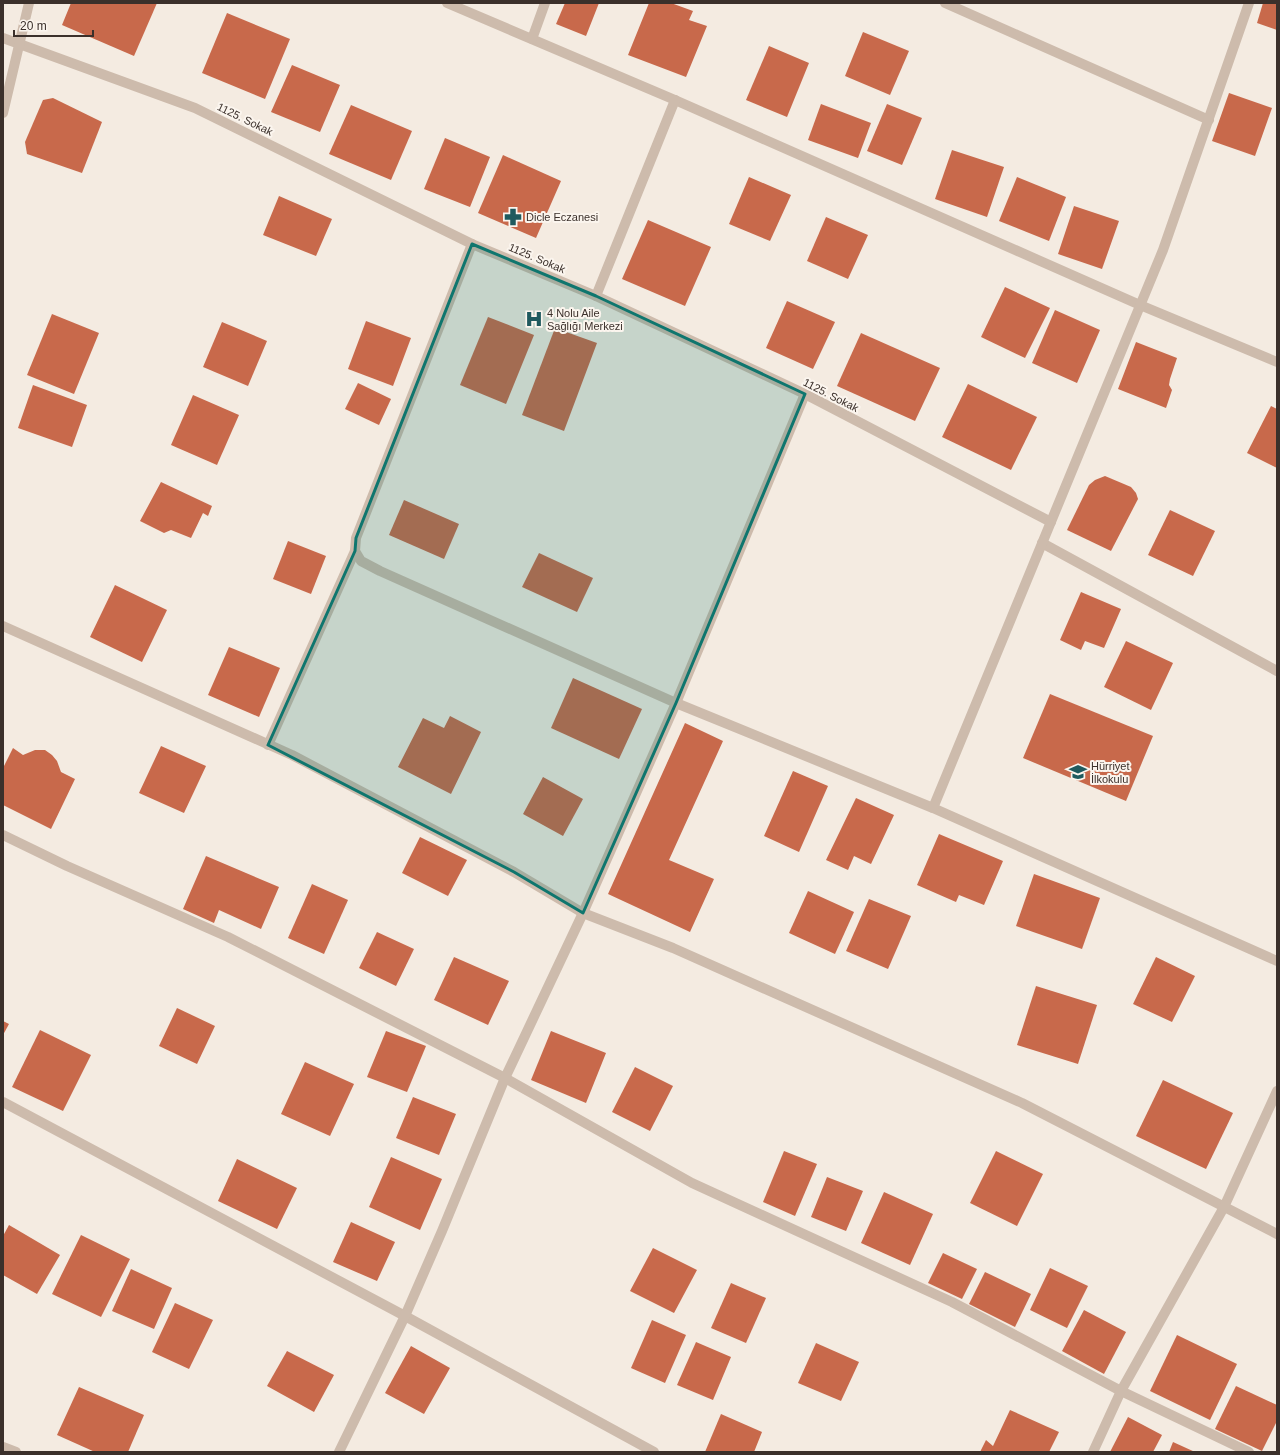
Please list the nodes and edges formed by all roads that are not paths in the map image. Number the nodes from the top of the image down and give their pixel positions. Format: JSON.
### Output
{"nodes":[{"id":1,"x":29,"y":3,"type":"edge"},
{"id":2,"x":447,"y":3,"type":"edge"},
{"id":3,"x":545,"y":3,"type":"edge"},
{"id":4,"x":945,"y":3,"type":"edge"},
{"id":5,"x":1249,"y":3,"type":"edge"},
{"id":6,"x":3,"y":38,"type":"edge"},
{"id":7,"x":532,"y":39,"type":"junction"},
{"id":8,"x":19,"y":44,"type":"junction"},
{"id":9,"x":675,"y":100,"type":"junction"},
{"id":10,"x":3,"y":113,"type":"edge"},
{"id":11,"x":1209,"y":120,"type":"junction"},
{"id":12,"x":472,"y":244,"type":"junction"},
{"id":13,"x":596,"y":296,"type":"junction"},
{"id":14,"x":1140,"y":305,"type":"junction"},
{"id":15,"x":1277,"y":362,"type":"edge"},
{"id":16,"x":805,"y":394,"type":"junction"},
{"id":17,"x":1051,"y":522,"type":"junction"},
{"id":18,"x":1042,"y":543,"type":"junction"},
{"id":19,"x":355,"y":551,"type":"junction"},
{"id":20,"x":3,"y":626,"type":"edge"},
{"id":21,"x":1277,"y":671,"type":"edge"},
{"id":22,"x":676,"y":703,"type":"junction"},
{"id":23,"x":268,"y":745,"type":"junction"},
{"id":24,"x":933,"y":808,"type":"junction"},
{"id":25,"x":3,"y":835,"type":"edge"},
{"id":26,"x":583,"y":912,"type":"junction"},
{"id":27,"x":1277,"y":961,"type":"edge"},
{"id":28,"x":505,"y":1078,"type":"junction"},
{"id":29,"x":1277,"y":1091,"type":"edge"},
{"id":30,"x":3,"y":1102,"type":"edge"},
{"id":31,"x":1224,"y":1207,"type":"junction"},
{"id":32,"x":1277,"y":1234,"type":"edge"},
{"id":33,"x":405,"y":1316,"type":"junction"},
{"id":34,"x":1121,"y":1391,"type":"junction"},
{"id":35,"x":3,"y":1447,"type":"edge"},
{"id":36,"x":16,"y":1452,"type":"edge"},
{"id":37,"x":340,"y":1452,"type":"edge"},
{"id":38,"x":654,"y":1452,"type":"edge"},
{"id":39,"x":1093,"y":1452,"type":"edge"},
{"id":40,"x":1249,"y":1452,"type":"edge"}],
"edges":[{"from":1,"to":8,"type":"street"},
{"from":2,"to":7,"type":"street"},
{"from":3,"to":7,"type":"street"},
{"from":4,"to":11,"type":"street"},
{"from":5,"to":11,"type":"street"},
{"from":6,"to":8,"type":"street","name":"1125. Sokak"},
{"from":7,"to":9,"type":"street"},
{"from":8,"to":10,"type":"street"},
{"from":8,"to":12,"type":"street","name":"1125. Sokak"},
{"from":9,"to":13,"type":"street"},
{"from":9,"to":14,"type":"street"},
{"from":11,"to":14,"type":"street"},
{"from":12,"to":13,"type":"street","name":"1125. Sokak"},
{"from":12,"to":19,"type":"street"},
{"from":13,"to":16,"type":"street","name":"1125. Sokak"},
{"from":14,"to":15,"type":"street"},
{"from":14,"to":17,"type":"street"},
{"from":16,"to":17,"type":"street","name":"1125. Sokak"},
{"from":16,"to":22,"type":"street"},
{"from":17,"to":18,"type":"street"},
{"from":18,"to":21,"type":"street"},
{"from":18,"to":24,"type":"street"},
{"from":19,"to":22,"type":"street"},
{"from":19,"to":23,"type":"street"},
{"from":20,"to":23,"type":"street"},
{"from":22,"to":24,"type":"street"},
{"from":22,"to":26,"type":"street"},
{"from":23,"to":26,"type":"street"},
{"from":24,"to":27,"type":"street"},
{"from":25,"to":28,"type":"street"},
{"from":26,"to":28,"type":"street"},
{"from":26,"to":31,"type":"street"},
{"from":28,"to":33,"type":"street"},
{"from":28,"to":34,"type":"street"},
{"from":29,"to":31,"type":"street"},
{"from":30,"to":33,"type":"street"},
{"from":31,"to":32,"type":"street"},
{"from":31,"to":34,"type":"street"},
{"from":33,"to":37,"type":"street"},
{"from":33,"to":38,"type":"street"},
{"from":34,"to":39,"type":"street"},
{"from":34,"to":40,"type":"street"},
{"from":35,"to":36,"type":"street"}]}
